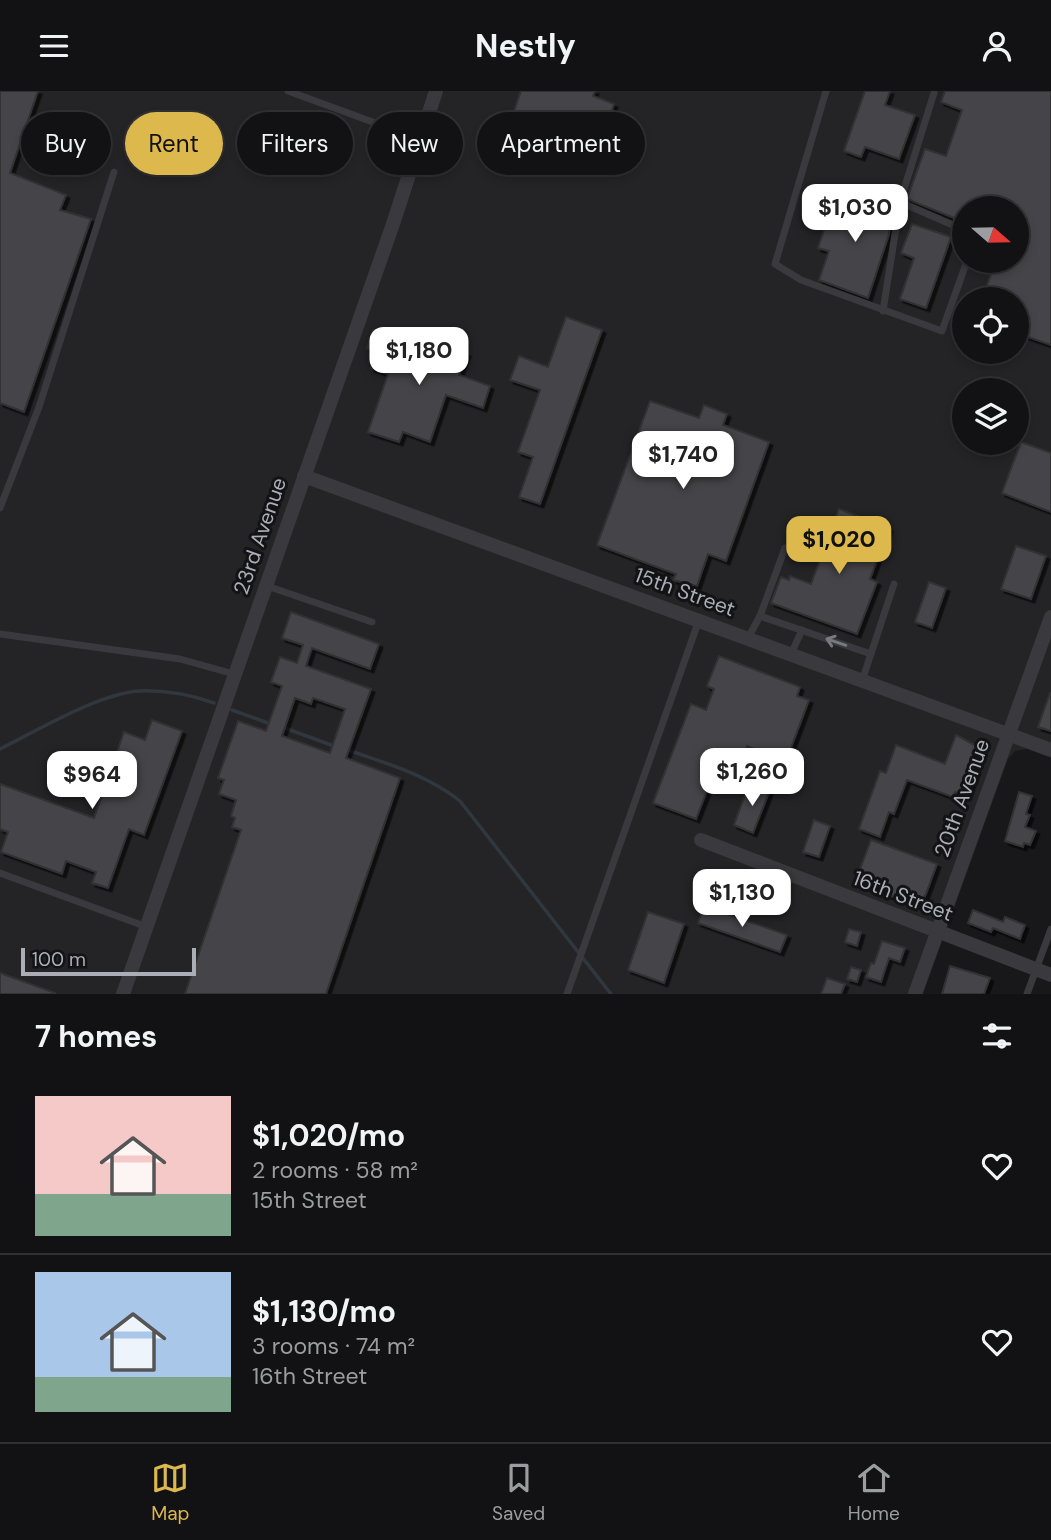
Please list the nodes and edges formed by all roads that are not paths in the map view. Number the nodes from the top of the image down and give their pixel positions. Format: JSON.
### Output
{"nodes":[{"id":1,"x":288,"y":91,"type":"edge"},
{"id":2,"x":436,"y":91,"type":"edge"},
{"id":3,"x":826,"y":91,"type":"edge"},
{"id":4,"x":934,"y":93,"type":"dead end"},
{"id":5,"x":429,"y":112,"type":"edge"},
{"id":6,"x":367,"y":120,"type":"edge"},
{"id":7,"x":114,"y":172,"type":"dead end"},
{"id":8,"x":408,"y":175,"type":"edge"},
{"id":9,"x":900,"y":202,"type":"junction"},
{"id":10,"x":952,"y":225,"type":"edge"},
{"id":11,"x":963,"y":273,"type":"edge"},
{"id":12,"x":883,"y":311,"type":"junction"},
{"id":13,"x":304,"y":476,"type":"junction"},
{"id":14,"x":0,"y":508,"type":"edge"},
{"id":15,"x":785,"y":548,"type":"dead end"},
{"id":16,"x":265,"y":585,"type":"junction"},
{"id":17,"x":894,"y":585,"type":"dead end"},
{"id":18,"x":760,"y":616,"type":"junction"},
{"id":19,"x":1051,"y":617,"type":"edge"},
{"id":20,"x":699,"y":620,"type":"junction"},
{"id":21,"x":372,"y":622,"type":"dead end"},
{"id":22,"x":802,"y":630,"type":"junction"},
{"id":23,"x":0,"y":634,"type":"edge"},
{"id":24,"x":748,"y":638,"type":"junction"},
{"id":25,"x":791,"y":654,"type":"junction"},
{"id":26,"x":871,"y":654,"type":"junction"},
{"id":27,"x":234,"y":674,"type":"junction"},
{"id":28,"x":862,"y":681,"type":"junction"},
{"id":29,"x":1007,"y":734,"type":"junction"},
{"id":30,"x":1051,"y":750,"type":"edge"},
{"id":31,"x":701,"y":840,"type":"dead end"},
{"id":32,"x":0,"y":873,"type":"edge"},
{"id":33,"x":147,"y":927,"type":"junction"},
{"id":34,"x":1051,"y":929,"type":"edge"},
{"id":35,"x":936,"y":932,"type":"junction"},
{"id":36,"x":1036,"y":970,"type":"junction"},
{"id":37,"x":1051,"y":975,"type":"edge"},
{"id":38,"x":123,"y":994,"type":"edge"},
{"id":39,"x":567,"y":994,"type":"edge"},
{"id":40,"x":915,"y":994,"type":"edge"},
{"id":41,"x":1027,"y":994,"type":"edge"}],
"edges":[{"from":1,"to":6,"type":"lane"},
{"from":2,"to":5,"type":"street","name":"23rd Avenue"},
{"from":3,"to":12,"type":"lane"},
{"from":4,"to":9,"type":"lane"},
{"from":7,"to":14,"type":"lane"},
{"from":8,"to":13,"type":"street","name":"23rd Avenue"},
{"from":9,"to":10,"type":"lane"},
{"from":9,"to":12,"type":"lane"},
{"from":11,"to":12,"type":"lane"},
{"from":13,"to":16,"type":"street","name":"23rd Avenue"},
{"from":13,"to":20,"type":"street","name":"15th Street"},
{"from":15,"to":18,"type":"lane"},
{"from":16,"to":21,"type":"lane"},
{"from":16,"to":27,"type":"street","name":"23rd Avenue"},
{"from":17,"to":26,"type":"lane"},
{"from":18,"to":22,"type":"lane"},
{"from":18,"to":24,"type":"lane"},
{"from":19,"to":29,"type":"street","name":"20th Avenue"},
{"from":20,"to":24,"type":"street","name":"15th Street"},
{"from":20,"to":39,"type":"lane"},
{"from":22,"to":25,"type":"lane"},
{"from":26,"to":22,"type":"lane","one_way":true},
{"from":23,"to":27,"type":"lane"},
{"from":24,"to":25,"type":"street","name":"15th Street"},
{"from":25,"to":28,"type":"street","name":"15th Street"},
{"from":26,"to":28,"type":"lane"},
{"from":27,"to":33,"type":"street","name":"23rd Avenue"},
{"from":28,"to":29,"type":"street","name":"15th Street"},
{"from":29,"to":30,"type":"street","name":"15th Street"},
{"from":29,"to":35,"type":"street","name":"20th Avenue"},
{"from":31,"to":35,"type":"street","name":"16th Street"},
{"from":32,"to":33,"type":"lane"},
{"from":33,"to":38,"type":"street","name":"23rd Avenue"},
{"from":34,"to":36,"type":"lane"},
{"from":35,"to":36,"type":"street","name":"16th Street"},
{"from":35,"to":40,"type":"street","name":"20th Avenue"},
{"from":36,"to":37,"type":"street","name":"16th Street"},
{"from":36,"to":41,"type":"lane"}]}
